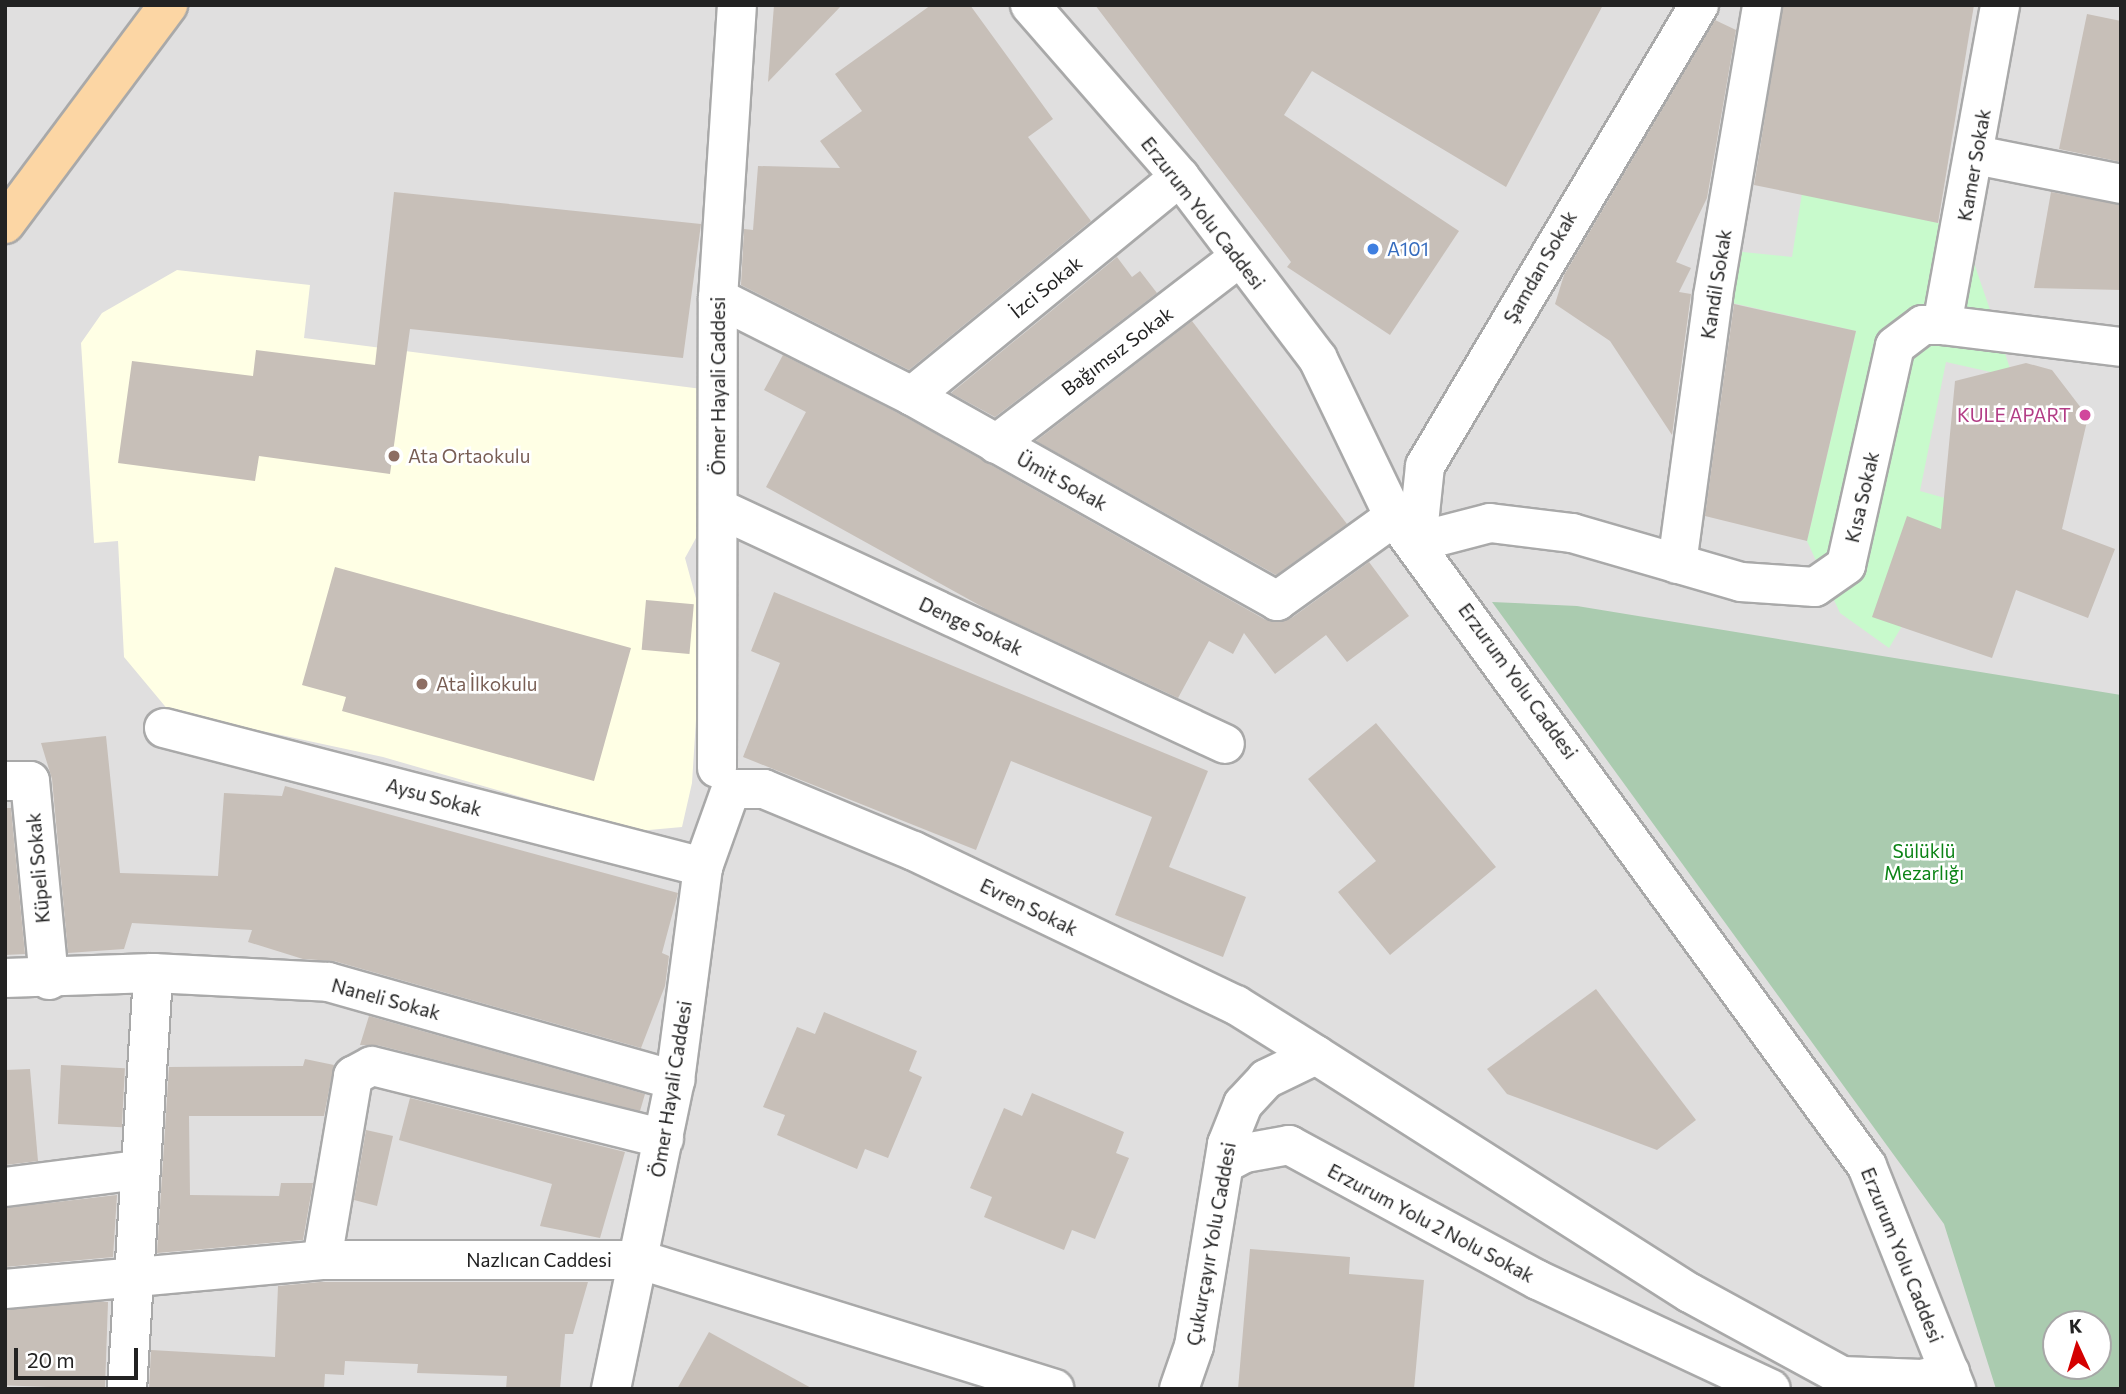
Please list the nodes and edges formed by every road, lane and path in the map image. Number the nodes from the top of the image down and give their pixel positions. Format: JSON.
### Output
{"nodes":[{"id":1,"x":169,"y":5,"type":"edge"},
{"id":2,"x":737,"y":5,"type":"edge"},
{"id":3,"x":1030,"y":5,"type":"edge"},
{"id":4,"x":1699,"y":5,"type":"edge"},
{"id":5,"x":1762,"y":5,"type":"edge"},
{"id":6,"x":2000,"y":5,"type":"edge"},
{"id":7,"x":1976,"y":155,"type":"junction"},
{"id":8,"x":1180,"y":177,"type":"junction"},
{"id":9,"x":2121,"y":184,"type":"edge"},
{"id":10,"x":5,"y":224,"type":"edge"},
{"id":11,"x":1238,"y":258,"type":"junction"},
{"id":12,"x":718,"y":298,"type":"junction"},
{"id":13,"x":1942,"y":325,"type":"junction"},
{"id":14,"x":2121,"y":347,"type":"edge"},
{"id":15,"x":912,"y":396,"type":"junction"},
{"id":16,"x":996,"y":444,"type":"junction"},
{"id":17,"x":718,"y":508,"type":"junction"},
{"id":18,"x":1406,"y":530,"type":"junction"},
{"id":19,"x":1677,"y":564,"type":"junction"},
{"id":20,"x":164,"y":729,"type":"dead end"},
{"id":21,"x":1225,"y":744,"type":"dead end"},
{"id":22,"x":724,"y":779,"type":"junction"},
{"id":23,"x":5,"y":782,"type":"edge"},
{"id":24,"x":703,"y":867,"type":"junction"},
{"id":25,"x":153,"y":972,"type":"junction"},
{"id":26,"x":5,"y":978,"type":"edge"},
{"id":27,"x":49,"y":980,"type":"junction"},
{"id":28,"x":1316,"y":1055,"type":"junction"},
{"id":29,"x":675,"y":1080,"type":"junction"},
{"id":30,"x":664,"y":1139,"type":"junction"},
{"id":31,"x":1223,"y":1164,"type":"junction"},
{"id":32,"x":138,"y":1170,"type":"junction"},
{"id":33,"x":5,"y":1187,"type":"edge"},
{"id":34,"x":322,"y":1260,"type":"junction"},
{"id":35,"x":641,"y":1260,"type":"junction"},
{"id":36,"x":134,"y":1274,"type":"junction"},
{"id":37,"x":1671,"y":1282,"type":"junction"},
{"id":38,"x":5,"y":1289,"type":"edge"},
{"id":39,"x":1637,"y":1326,"type":"junction"},
{"id":40,"x":1953,"y":1380,"type":"edge"},
{"id":41,"x":127,"y":1389,"type":"edge"},
{"id":42,"x":611,"y":1389,"type":"edge"},
{"id":43,"x":1054,"y":1389,"type":"edge"},
{"id":44,"x":1179,"y":1389,"type":"edge"},
{"id":45,"x":1771,"y":1389,"type":"edge"}],
"edges":[{"from":1,"to":10,"type":"main road"},
{"from":2,"to":12,"type":"street","name":"Ömer Hayali Caddesi"},
{"from":3,"to":8,"type":"street","name":"Erzurum Yolu Caddesi"},
{"from":4,"to":18,"type":"street","name":"Şamdan Sokak"},
{"from":5,"to":19,"type":"street","name":"Kandil Sokak"},
{"from":6,"to":7,"type":"street","name":"Kamer Sokak"},
{"from":7,"to":9,"type":"street"},
{"from":7,"to":13,"type":"street","name":"Kamer Sokak"},
{"from":8,"to":11,"type":"street","name":"Erzurum Yolu Caddesi"},
{"from":8,"to":15,"type":"street","name":"İzci Sokak"},
{"from":11,"to":16,"type":"street","name":"Bağımsız Sokak"},
{"from":11,"to":18,"type":"street","name":"Erzurum Yolu Caddesi"},
{"from":12,"to":15,"type":"street","name":"Ümit Sokak"},
{"from":12,"to":17,"type":"street","name":"Ömer Hayali Caddesi"},
{"from":13,"to":14,"type":"street","name":"Kısa Sokak"},
{"from":13,"to":19,"type":"street","name":"Kısa Sokak"},
{"from":15,"to":16,"type":"street","name":"Ümit Sokak"},
{"from":16,"to":18,"type":"street","name":"Ümit Sokak"},
{"from":17,"to":21,"type":"street","name":"Denge Sokak"},
{"from":17,"to":22,"type":"street","name":"Ömer Hayali Caddesi"},
{"from":18,"to":19,"type":"street","name":"Kısa Sokak"},
{"from":18,"to":40,"type":"street","name":"Erzurum Yolu Caddesi"},
{"from":20,"to":24,"type":"street","name":"Aysu Sokak"},
{"from":22,"to":24,"type":"street","name":"Ömer Hayali Caddesi"},
{"from":22,"to":28,"type":"street","name":"Evren Sokak"},
{"from":23,"to":27,"type":"street","name":"Küpeli Sokak"},
{"from":24,"to":29,"type":"street","name":"Ömer Hayali Caddesi"},
{"from":25,"to":27,"type":"street","name":"Naneli Sokak"},
{"from":25,"to":29,"type":"street","name":"Naneli Sokak"},
{"from":25,"to":32,"type":"street"},
{"from":26,"to":27,"type":"street","name":"Naneli Sokak"},
{"from":28,"to":31,"type":"street","name":"Çukurçayır Yolu Caddesi"},
{"from":28,"to":37,"type":"street"},
{"from":29,"to":30,"type":"street","name":"Ömer Hayali Caddesi"},
{"from":30,"to":34,"type":"street"},
{"from":30,"to":35,"type":"street","name":"Ömer Hayali Caddesi"},
{"from":31,"to":39,"type":"street","name":"Erzurum Yolu 2 Nolu Sokak"},
{"from":31,"to":44,"type":"street","name":"Çukurçayır Yolu Caddesi"},
{"from":32,"to":33,"type":"street"},
{"from":32,"to":36,"type":"street"},
{"from":34,"to":35,"type":"street","name":"Nazlıcan Caddesi"},
{"from":34,"to":36,"type":"street","name":"Nazlıcan Caddesi"},
{"from":35,"to":42,"type":"street","name":"Ömer Hayali Caddesi"},
{"from":35,"to":43,"type":"street","name":"Nazlıcan Caddesi"},
{"from":36,"to":38,"type":"street","name":"Nazlıcan Caddesi"},
{"from":36,"to":41,"type":"street"},
{"from":37,"to":39,"type":"street"},
{"from":37,"to":40,"type":"street"},
{"from":39,"to":45,"type":"street","name":"Erzurum Yolu 2 Nolu Sokak"}]}
